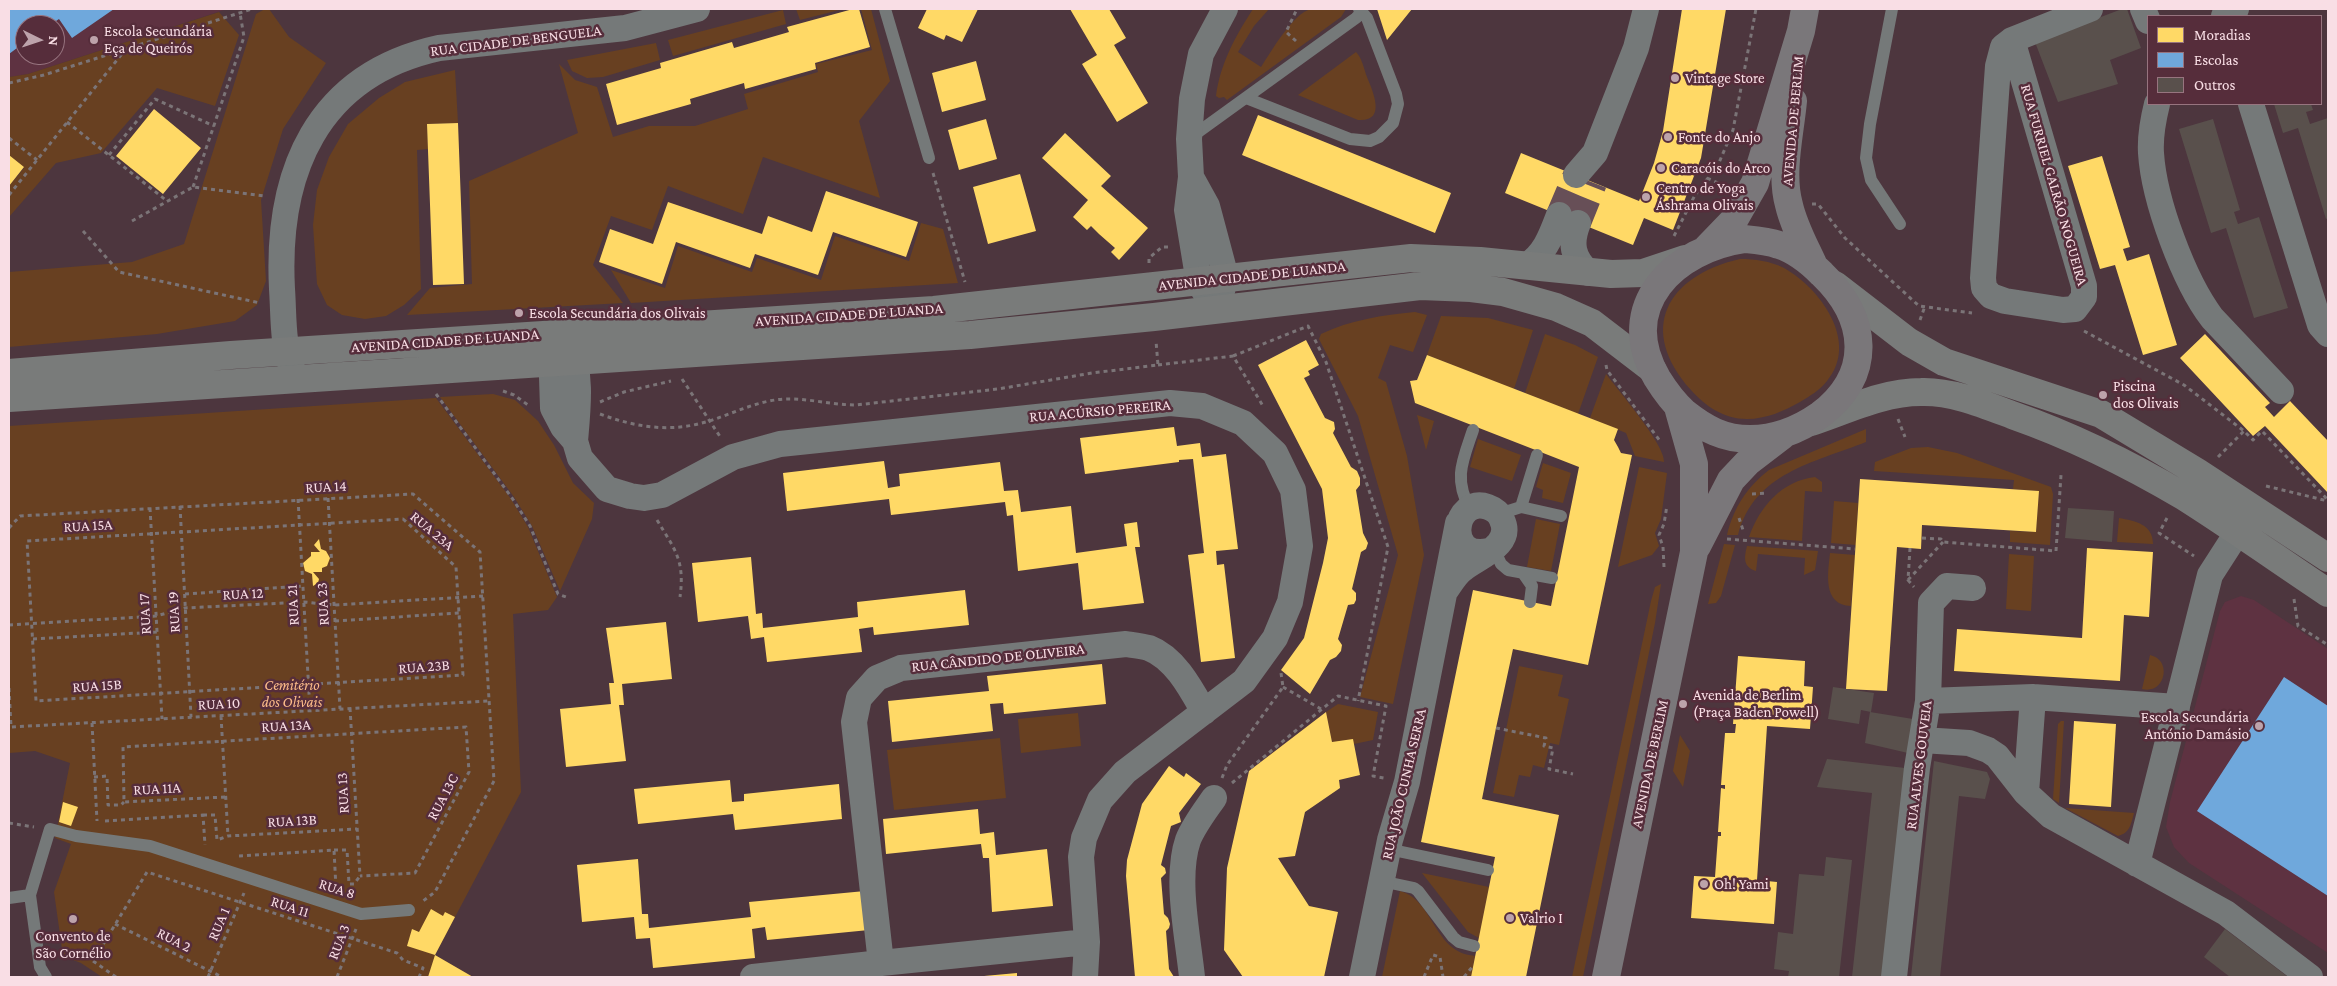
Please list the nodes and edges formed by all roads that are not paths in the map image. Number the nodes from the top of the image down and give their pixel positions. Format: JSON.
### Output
{"nodes":[{"id":1,"x":697,"y":9,"type":"edge"},
{"id":2,"x":885,"y":9,"type":"edge"},
{"id":3,"x":1225,"y":9,"type":"edge"},
{"id":4,"x":1646,"y":9,"type":"edge"},
{"id":5,"x":1892,"y":9,"type":"edge"},
{"id":6,"x":2090,"y":9,"type":"edge"},
{"id":7,"x":1360,"y":11,"type":"edge"},
{"id":8,"x":1803,"y":20,"type":"edge"},
{"id":9,"x":2012,"y":40,"type":"junction"},
{"id":10,"x":1246,"y":98,"type":"junction"},
{"id":11,"x":2157,"y":105,"type":"edge"},
{"id":12,"x":2251,"y":105,"type":"edge"},
{"id":13,"x":1189,"y":139,"type":"junction"},
{"id":14,"x":929,"y":158,"type":"road end"},
{"id":15,"x":1191,"y":177,"type":"junction"},
{"id":16,"x":1585,"y":179,"type":"tunnel mouth"},
{"id":17,"x":1900,"y":224,"type":"dead end"},
{"id":18,"x":1696,"y":254,"type":"junction"},
{"id":19,"x":1526,"y":266,"type":"junction"},
{"id":20,"x":1588,"y":273,"type":"junction"},
{"id":21,"x":1823,"y":274,"type":"junction"},
{"id":22,"x":1212,"y":281,"type":"junction"},
{"id":23,"x":1217,"y":310,"type":"junction"},
{"id":24,"x":566,"y":332,"type":"junction"},
{"id":25,"x":2328,"y":334,"type":"edge"},
{"id":26,"x":294,"y":351,"type":"junction"},
{"id":27,"x":565,"y":361,"type":"junction"},
{"id":28,"x":1652,"y":369,"type":"junction"},
{"id":29,"x":9,"y":373,"type":"edge"},
{"id":30,"x":296,"y":379,"type":"junction"},
{"id":31,"x":2281,"y":391,"type":"dead end"},
{"id":32,"x":9,"y":398,"type":"edge"},
{"id":33,"x":1678,"y":407,"type":"junction"},
{"id":34,"x":1799,"y":427,"type":"junction"},
{"id":35,"x":1473,"y":430,"type":"dead end"},
{"id":36,"x":1537,"y":455,"type":"dead end"},
{"id":37,"x":1510,"y":510,"type":"junction"},
{"id":38,"x":1464,"y":516,"type":"junction"},
{"id":39,"x":1561,"y":516,"type":"dead end"},
{"id":40,"x":2237,"y":533,"type":"junction"},
{"id":41,"x":1491,"y":550,"type":"junction"},
{"id":42,"x":1694,"y":552,"type":"junction"},
{"id":43,"x":2328,"y":558,"type":"edge"},
{"id":44,"x":1523,"y":573,"type":"junction"},
{"id":45,"x":1552,"y":578,"type":"dead end"},
{"id":46,"x":1973,"y":588,"type":"dead end"},
{"id":47,"x":1446,"y":590,"type":"junction"},
{"id":48,"x":2328,"y":593,"type":"edge"},
{"id":49,"x":1530,"y":602,"type":"dead end"},
{"id":50,"x":2033,"y":697,"type":"junction"},
{"id":51,"x":1928,"y":701,"type":"junction"},
{"id":52,"x":2177,"y":707,"type":"junction"},
{"id":53,"x":1204,"y":712,"type":"junction"},
{"id":54,"x":1922,"y":740,"type":"junction"},
{"id":55,"x":2026,"y":792,"type":"junction"},
{"id":56,"x":1214,"y":798,"type":"road end"},
{"id":57,"x":1388,"y":849,"type":"junction"},
{"id":58,"x":2137,"y":864,"type":"junction"},
{"id":59,"x":1488,"y":870,"type":"dead end"},
{"id":60,"x":1381,"y":882,"type":"junction"},
{"id":61,"x":30,"y":895,"type":"junction"},
{"id":62,"x":9,"y":898,"type":"edge"},
{"id":63,"x":409,"y":910,"type":"road end"},
{"id":64,"x":1088,"y":942,"type":"junction"},
{"id":65,"x":1474,"y":946,"type":"dead end"},
{"id":66,"x":881,"y":963,"type":"junction"},
{"id":67,"x":46,"y":977,"type":"edge"},
{"id":68,"x":754,"y":977,"type":"edge"},
{"id":69,"x":1085,"y":977,"type":"edge"},
{"id":70,"x":1192,"y":977,"type":"edge"},
{"id":71,"x":1362,"y":977,"type":"edge"},
{"id":72,"x":1606,"y":977,"type":"edge"},
{"id":73,"x":1894,"y":977,"type":"edge"},
{"id":74,"x":2310,"y":977,"type":"edge"}],
"edges":[{"from":1,"to":26,"type":"street","name":"RUA CIDADE DE BENGUELA"},
{"from":2,"to":14,"type":"lane"},
{"from":3,"to":13,"type":"street"},
{"from":4,"to":16,"type":"street"},
{"from":5,"to":17,"type":"lane"},
{"from":6,"to":9,"type":"street"},
{"from":7,"to":10,"type":"lane"},
{"from":7,"to":10,"type":"lane"},
{"from":8,"to":18,"type":"main road","name":"AVENIDA DE BERLIM"},
{"from":8,"to":21,"type":"main road","name":"AVENIDA DE BERLIM"},
{"from":9,"to":9,"type":"street","name":"RUA FURRIEL GALRÃO NOGUEIRA"},
{"from":10,"to":13,"type":"lane"},
{"from":11,"to":31,"type":"street"},
{"from":12,"to":25,"type":"street"},
{"from":13,"to":15,"type":"street"},
{"from":15,"to":22,"type":"street"},
{"from":15,"to":22,"type":"street"},
{"from":18,"to":20,"type":"main road","name":"AVENIDA CIDADE DE LUANDA"},
{"from":18,"to":21,"type":"main road"},
{"from":18,"to":28,"type":"main road","name":"AVENIDA DE BERLIM"},
{"from":19,"to":20,"type":"main road","name":"AVENIDA CIDADE DE LUANDA"},
{"from":19,"to":20,"type":"street"},
{"from":19,"to":22,"type":"main road","name":"AVENIDA CIDADE DE LUANDA"},
{"from":21,"to":34,"type":"main road","name":"AVENIDA DE BERLIM"},
{"from":21,"to":43,"type":"main road"},
{"from":22,"to":23,"type":"street"},
{"from":22,"to":24,"type":"main road","name":"AVENIDA CIDADE DE LUANDA"},
{"from":23,"to":27,"type":"main road","name":"AVENIDA CIDADE DE LUANDA"},
{"from":23,"to":28,"type":"main road","name":"AVENIDA CIDADE DE LUANDA"},
{"from":24,"to":26,"type":"main road","name":"AVENIDA CIDADE DE LUANDA"},
{"from":24,"to":27,"type":"street","name":"RUA ACÚRSIO PEREIRA"},
{"from":26,"to":29,"type":"main road","name":"AVENIDA CIDADE DE LUANDA"},
{"from":26,"to":30,"type":"street","name":"RUA CIDADE DE BENGUELA"},
{"from":27,"to":30,"type":"main road","name":"AVENIDA CIDADE DE LUANDA"},
{"from":27,"to":53,"type":"street","name":"RUA ACÚRSIO PEREIRA"},
{"from":28,"to":33,"type":"main road","name":"AVENIDA DE BERLIM"},
{"from":30,"to":32,"type":"main road","name":"AVENIDA CIDADE DE LUANDA"},
{"from":33,"to":34,"type":"main road"},
{"from":33,"to":42,"type":"main road","name":"AVENIDA DE BERLIM"},
{"from":34,"to":40,"type":"main road"},
{"from":34,"to":42,"type":"main road","name":"AVENIDA DE BERLIM"},
{"from":35,"to":38,"type":"lane"},
{"from":36,"to":37,"type":"lane"},
{"from":37,"to":38,"type":"street"},
{"from":37,"to":39,"type":"lane"},
{"from":37,"to":41,"type":"street"},
{"from":38,"to":41,"type":"street"},
{"from":38,"to":47,"type":"street","name":"RUA JOÃO CUNHA SERRA"},
{"from":40,"to":48,"type":"main road"},
{"from":40,"to":52,"type":"street"},
{"from":41,"to":44,"type":"lane"},
{"from":41,"to":47,"type":"street","name":"RUA JOÃO CUNHA SERRA"},
{"from":42,"to":72,"type":"main road","name":"AVENIDA DE BERLIM"},
{"from":44,"to":45,"type":"lane"},
{"from":44,"to":49,"type":"lane"},
{"from":46,"to":51,"type":"street","name":"RUA ALVES GOUVEIA"},
{"from":47,"to":57,"type":"street","name":"RUA JOÃO CUNHA SERRA"},
{"from":50,"to":51,"type":"street"},
{"from":50,"to":52,"type":"street"},
{"from":50,"to":55,"type":"street"},
{"from":51,"to":54,"type":"street","name":"RUA ALVES GOUVEIA"},
{"from":52,"to":58,"type":"street"},
{"from":53,"to":64,"type":"street","name":"RUA ACÚRSIO PEREIRA"},
{"from":53,"to":66,"type":"street","name":"RUA CÂNDIDO DE OLIVEIRA"},
{"from":54,"to":55,"type":"street"},
{"from":54,"to":73,"type":"street","name":"RUA ALVES GOUVEIA"},
{"from":55,"to":58,"type":"street"},
{"from":56,"to":70,"type":"street"},
{"from":57,"to":59,"type":"lane"},
{"from":57,"to":60,"type":"street","name":"RUA JOÃO CUNHA SERRA"},
{"from":58,"to":74,"type":"street"},
{"from":60,"to":65,"type":"lane"},
{"from":60,"to":71,"type":"street","name":"RUA JOÃO CUNHA SERRA"},
{"from":61,"to":62,"type":"lane"},
{"from":61,"to":63,"type":"lane","name":"RUA 8"},
{"from":61,"to":67,"type":"lane"},
{"from":64,"to":66,"type":"street"},
{"from":64,"to":69,"type":"street","name":"RUA ACÚRSIO PEREIRA"},
{"from":66,"to":68,"type":"street"}]}
